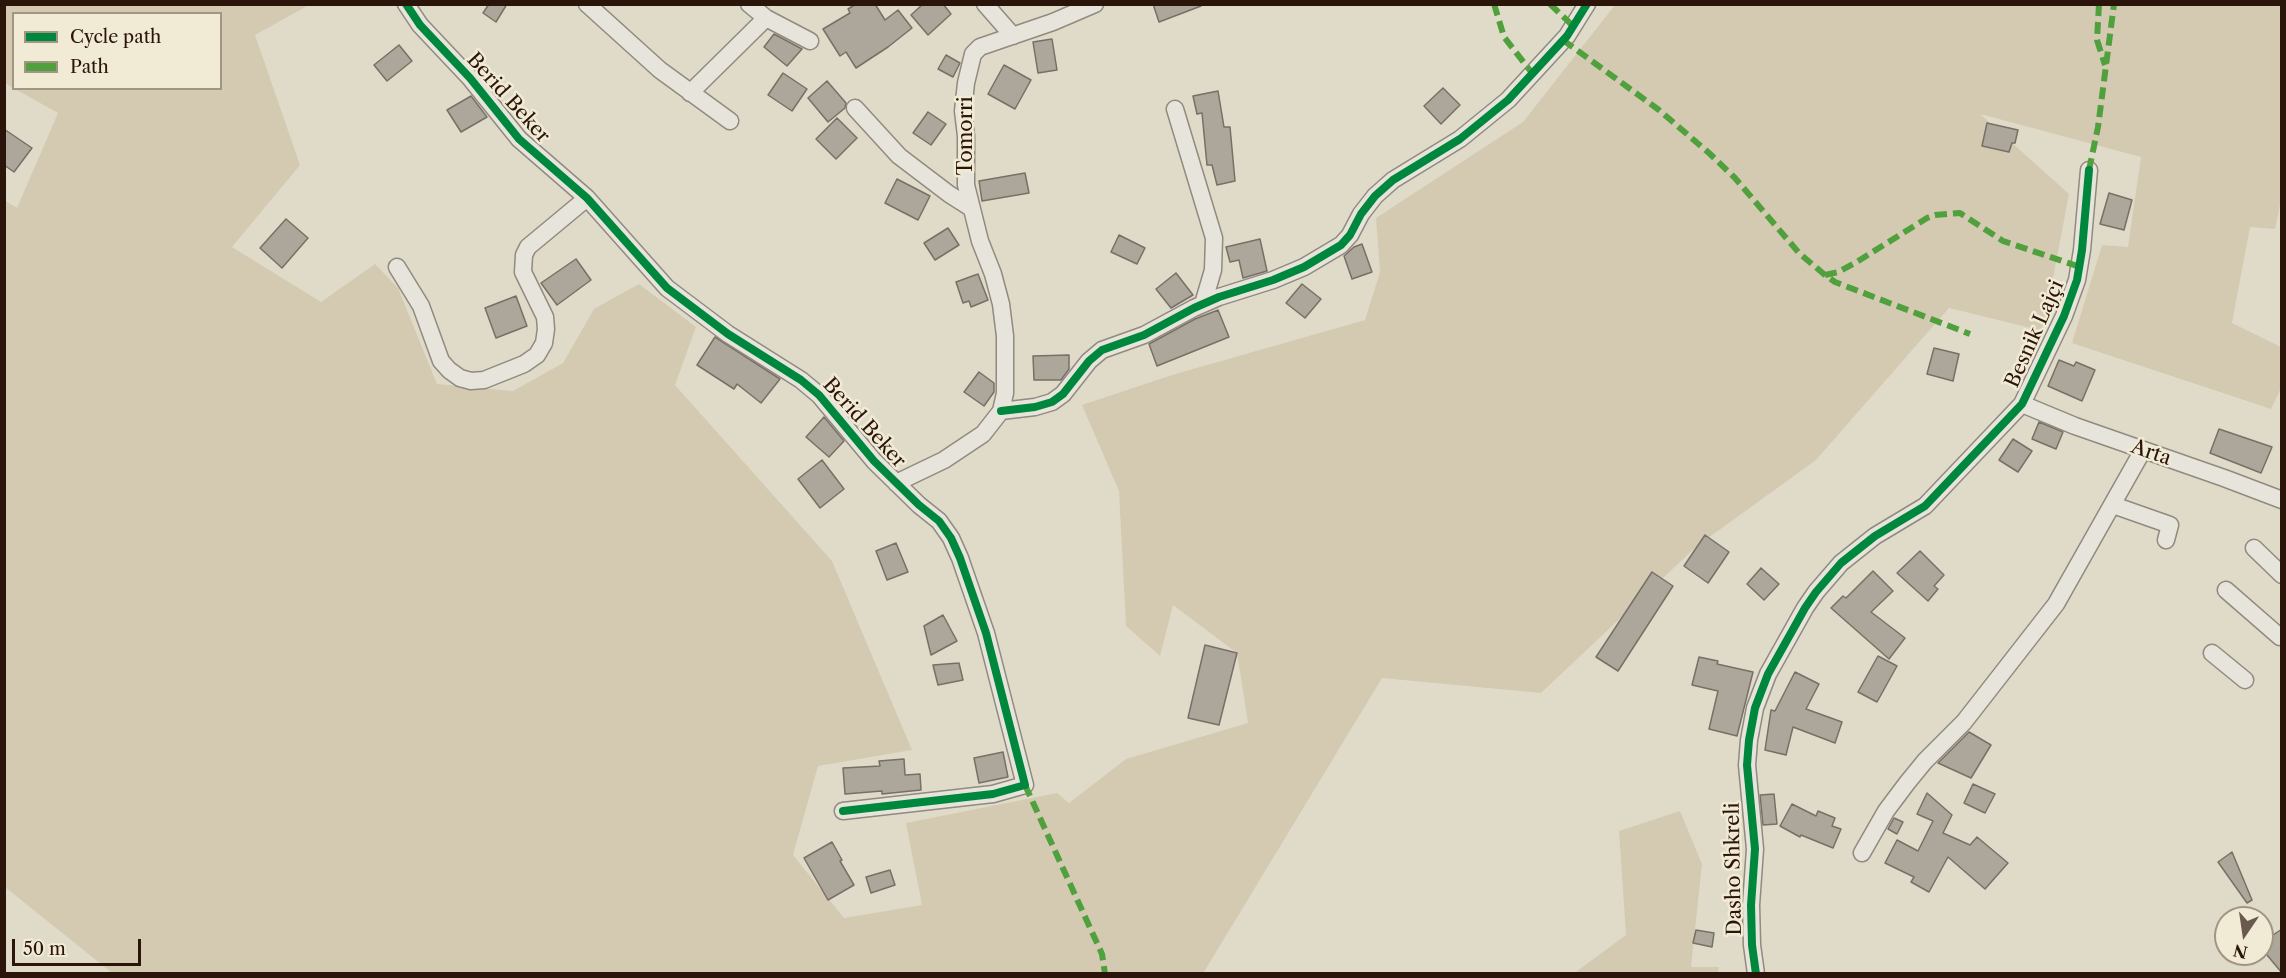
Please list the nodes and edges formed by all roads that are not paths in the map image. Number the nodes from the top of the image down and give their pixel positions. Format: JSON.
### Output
{"nodes":[{"id":1,"x":406,"y":4,"type":"edge"},
{"id":2,"x":587,"y":4,"type":"edge"},
{"id":3,"x":749,"y":4,"type":"edge"},
{"id":4,"x":985,"y":4,"type":"edge"},
{"id":5,"x":1587,"y":4,"type":"edge"},
{"id":6,"x":1091,"y":5,"type":"edge"},
{"id":7,"x":766,"y":18,"type":"junction"},
{"id":8,"x":1013,"y":36,"type":"junction"},
{"id":9,"x":810,"y":41,"type":"dead end"},
{"id":10,"x":690,"y":93,"type":"junction"},
{"id":11,"x":855,"y":108,"type":"dead end"},
{"id":12,"x":1175,"y":109,"type":"dead end"},
{"id":13,"x":730,"y":121,"type":"dead end"},
{"id":14,"x":2089,"y":170,"type":"dead end"},
{"id":15,"x":587,"y":198,"type":"junction"},
{"id":16,"x":971,"y":208,"type":"junction"},
{"id":17,"x":397,"y":267,"type":"dead end"},
{"id":18,"x":1203,"y":304,"type":"junction"},
{"id":19,"x":2022,"y":404,"type":"junction"},
{"id":20,"x":1001,"y":411,"type":"junction"},
{"id":21,"x":2143,"y":450,"type":"junction"},
{"id":22,"x":896,"y":483,"type":"junction"},
{"id":23,"x":2282,"y":500,"type":"edge"},
{"id":24,"x":2113,"y":505,"type":"junction"},
{"id":25,"x":2166,"y":540,"type":"dead end"},
{"id":26,"x":2254,"y":548,"type":"dead end"},
{"id":27,"x":2282,"y":575,"type":"edge"},
{"id":28,"x":2226,"y":591,"type":"dead end"},
{"id":29,"x":2280,"y":637,"type":"edge"},
{"id":30,"x":2212,"y":653,"type":"dead end"},
{"id":31,"x":2245,"y":680,"type":"dead end"},
{"id":32,"x":843,"y":811,"type":"dead end"},
{"id":33,"x":1862,"y":854,"type":"dead end"},
{"id":34,"x":1756,"y":974,"type":"edge"}],
"edges":[{"from":1,"to":15,"type":"street","name":"Berid Beker"},
{"from":2,"to":10,"type":"street"},
{"from":3,"to":7,"type":"street"},
{"from":4,"to":8,"type":"street"},
{"from":5,"to":18,"type":"street"},
{"from":6,"to":8,"type":"street","name":"Tomorri"},
{"from":7,"to":9,"type":"street"},
{"from":7,"to":10,"type":"street"},
{"from":8,"to":16,"type":"street","name":"Tomorri"},
{"from":10,"to":13,"type":"street"},
{"from":11,"to":16,"type":"street","name":"Tomorri"},
{"from":12,"to":18,"type":"street"},
{"from":14,"to":19,"type":"street","name":"Besnik Lajçi"},
{"from":15,"to":17,"type":"street"},
{"from":15,"to":22,"type":"street","name":"Berid Beker"},
{"from":16,"to":20,"type":"street","name":"Tomorri"},
{"from":18,"to":20,"type":"street"},
{"from":19,"to":21,"type":"street","name":"Arta"},
{"from":19,"to":34,"type":"street","name":"Dasho Shkreli"},
{"from":20,"to":22,"type":"street"},
{"from":21,"to":23,"type":"street","name":"Arta"},
{"from":21,"to":24,"type":"street"},
{"from":22,"to":32,"type":"street","name":"Berid Beker"},
{"from":24,"to":25,"type":"street"},
{"from":24,"to":33,"type":"street"},
{"from":26,"to":27,"type":"street"},
{"from":28,"to":29,"type":"street"},
{"from":30,"to":31,"type":"street"}]}
